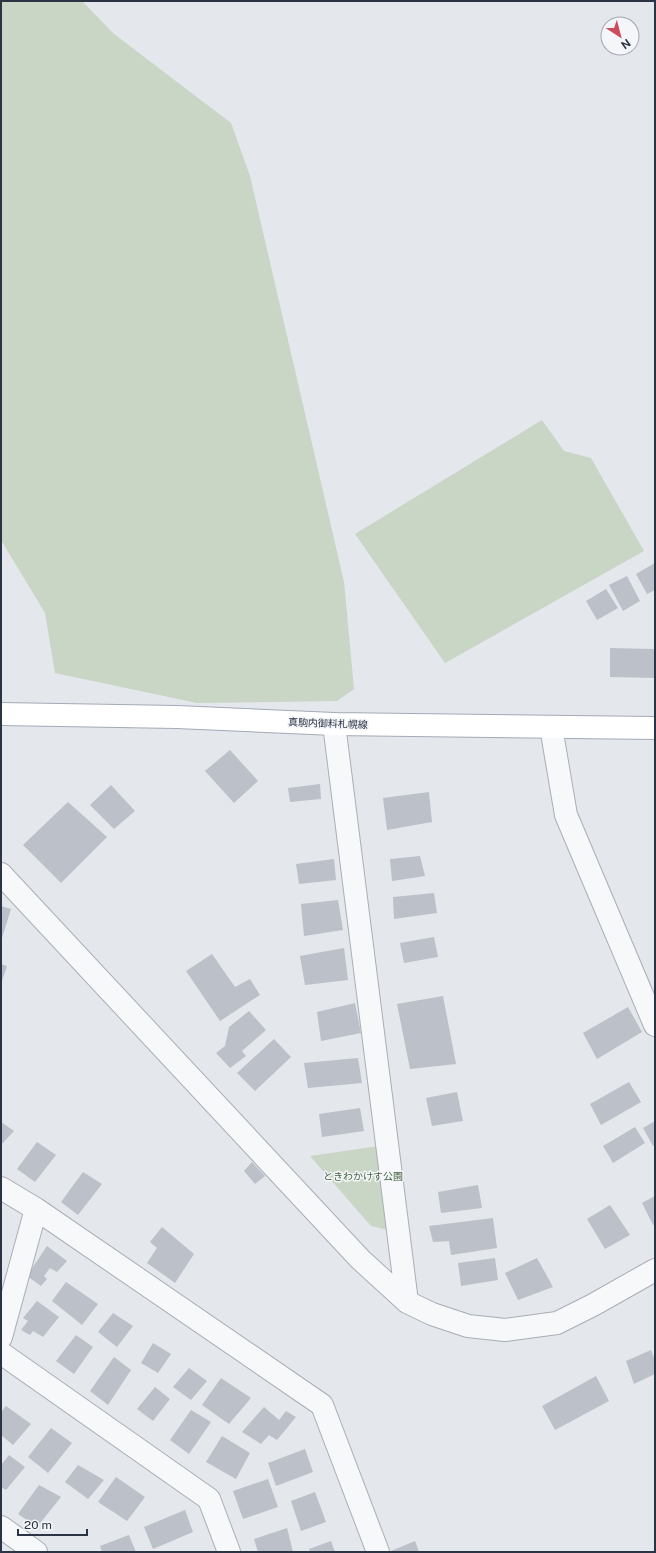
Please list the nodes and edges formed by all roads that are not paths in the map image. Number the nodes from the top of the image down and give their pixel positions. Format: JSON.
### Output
{"nodes":[{"id":1,"x":1,"y":714,"type":"edge"},
{"id":2,"x":334,"y":724,"type":"junction"},
{"id":3,"x":551,"y":728,"type":"junction"},
{"id":4,"x":655,"y":728,"type":"edge"},
{"id":5,"x":1,"y":874,"type":"edge"},
{"id":6,"x":655,"y":1025,"type":"edge"},
{"id":7,"x":1,"y":1188,"type":"edge"},
{"id":8,"x":36,"y":1209,"type":"junction"},
{"id":9,"x":655,"y":1270,"type":"edge"},
{"id":10,"x":408,"y":1302,"type":"junction"},
{"id":11,"x":1,"y":1337,"type":"edge"},
{"id":12,"x":1,"y":1353,"type":"edge"},
{"id":13,"x":1,"y":1527,"type":"edge"},
{"id":14,"x":36,"y":1552,"type":"edge"},
{"id":15,"x":229,"y":1552,"type":"edge"},
{"id":16,"x":378,"y":1552,"type":"edge"}],
"edges":[{"from":1,"to":2,"type":"main road","name":"真駒内御料札幌線"},
{"from":2,"to":3,"type":"main road","name":"真駒内御料札幌線"},
{"from":2,"to":10,"type":"street"},
{"from":3,"to":4,"type":"main road","name":"真駒内御料札幌線"},
{"from":3,"to":6,"type":"street"},
{"from":5,"to":10,"type":"street"},
{"from":7,"to":8,"type":"street"},
{"from":8,"to":11,"type":"street"},
{"from":8,"to":16,"type":"street"},
{"from":9,"to":10,"type":"street"},
{"from":12,"to":15,"type":"street"},
{"from":13,"to":14,"type":"street"}]}
